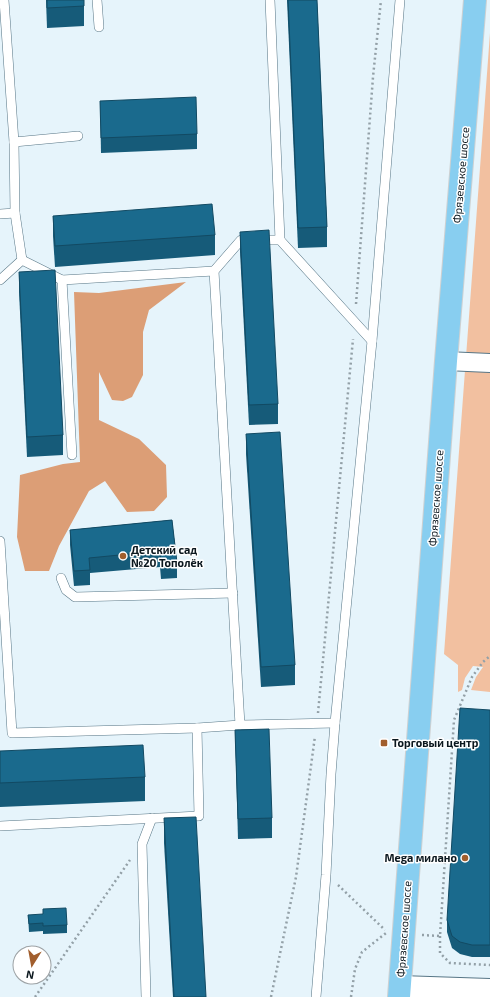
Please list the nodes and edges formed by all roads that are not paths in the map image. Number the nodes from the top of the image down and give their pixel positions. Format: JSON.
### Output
{"nodes":[{"id":1,"x":4,"y":0,"type":"edge"},
{"id":2,"x":97,"y":0,"type":"edge"},
{"id":3,"x":270,"y":0,"type":"edge"},
{"id":4,"x":400,"y":0,"type":"edge"},
{"id":5,"x":475,"y":0,"type":"edge"},
{"id":6,"x":99,"y":27,"type":"dead end"},
{"id":7,"x":78,"y":136,"type":"dead end"},
{"id":8,"x":14,"y":142,"type":"junction"},
{"id":9,"x":15,"y":213,"type":"junction"},
{"id":10,"x":0,"y":214,"type":"edge"},
{"id":11,"x":280,"y":240,"type":"junction"},
{"id":12,"x":22,"y":260,"type":"junction"},
{"id":13,"x":214,"y":271,"type":"junction"},
{"id":14,"x":0,"y":280,"type":"edge"},
{"id":15,"x":62,"y":280,"type":"junction"},
{"id":16,"x":372,"y":341,"type":"junction"},
{"id":17,"x":446,"y":361,"type":"junction"},
{"id":18,"x":490,"y":363,"type":"edge"},
{"id":19,"x":72,"y":455,"type":"dead end"},
{"id":20,"x":0,"y":541,"type":"edge"},
{"id":21,"x":61,"y":578,"type":"dead end"},
{"id":22,"x":233,"y":593,"type":"junction"},
{"id":23,"x":335,"y":723,"type":"junction"},
{"id":24,"x":240,"y":725,"type":"junction"},
{"id":25,"x":197,"y":728,"type":"junction"},
{"id":26,"x":152,"y":818,"type":"junction"},
{"id":27,"x":0,"y":826,"type":"edge"},
{"id":28,"x":400,"y":992,"type":"edge"},
{"id":29,"x":477,"y":992,"type":"edge"},
{"id":30,"x":146,"y":997,"type":"edge"},
{"id":31,"x":316,"y":997,"type":"edge"}],
"edges":[{"from":1,"to":8,"type":"lane"},
{"from":2,"to":6,"type":"lane"},
{"from":3,"to":11,"type":"lane"},
{"from":4,"to":16,"type":"lane"},
{"from":5,"to":17,"type":"highway","name":"Фрязевское шоссе"},
{"from":7,"to":8,"type":"lane"},
{"from":8,"to":9,"type":"lane"},
{"from":9,"to":10,"type":"lane"},
{"from":9,"to":12,"type":"lane"},
{"from":11,"to":13,"type":"lane"},
{"from":11,"to":16,"type":"lane"},
{"from":12,"to":14,"type":"lane"},
{"from":12,"to":15,"type":"lane"},
{"from":13,"to":15,"type":"lane"},
{"from":13,"to":22,"type":"lane"},
{"from":15,"to":19,"type":"lane"},
{"from":16,"to":23,"type":"lane"},
{"from":17,"to":18,"type":"street"},
{"from":17,"to":28,"type":"highway","name":"Фрязевское шоссе"},
{"from":20,"to":25,"type":"lane"},
{"from":21,"to":22,"type":"lane"},
{"from":22,"to":24,"type":"lane"},
{"from":23,"to":24,"type":"lane"},
{"from":23,"to":31,"type":"lane"},
{"from":24,"to":25,"type":"lane"},
{"from":25,"to":26,"type":"lane"},
{"from":26,"to":27,"type":"lane"},
{"from":26,"to":30,"type":"lane"},
{"from":28,"to":29,"type":"street"}]}
